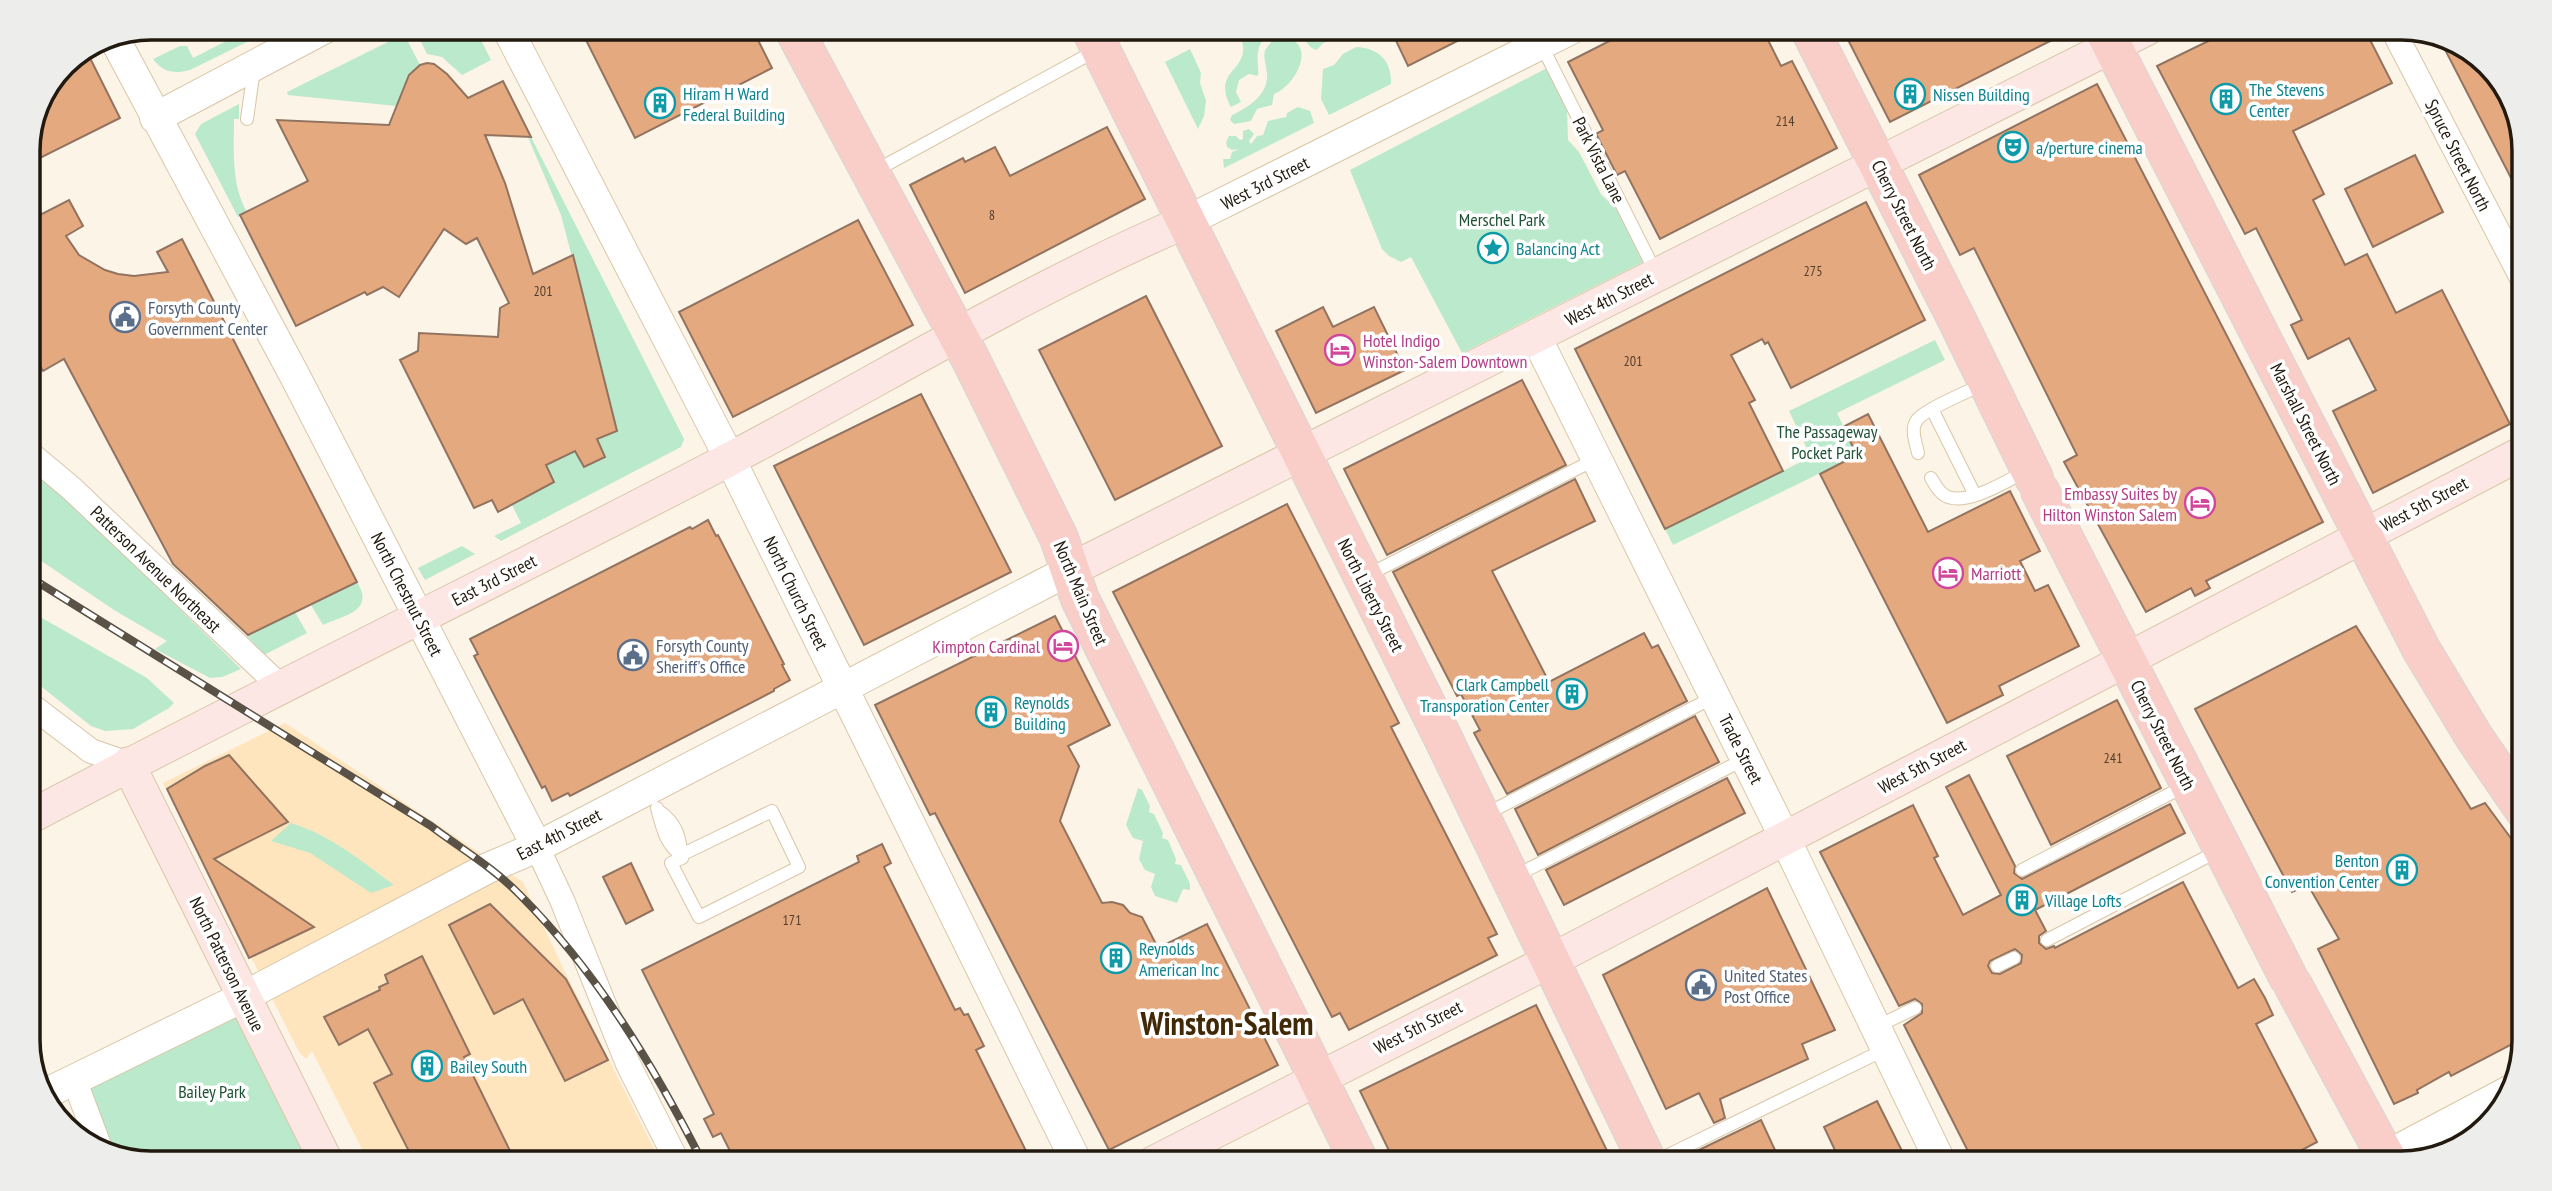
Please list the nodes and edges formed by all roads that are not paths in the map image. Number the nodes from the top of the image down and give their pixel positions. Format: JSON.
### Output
{"nodes":[{"id":1,"x":302,"y":40,"type":"edge"},
{"id":2,"x":513,"y":40,"type":"edge"},
{"id":3,"x":799,"y":40,"type":"edge"},
{"id":4,"x":1092,"y":40,"type":"edge"},
{"id":5,"x":1096,"y":40,"type":"edge"},
{"id":6,"x":1543,"y":40,"type":"edge"},
{"id":7,"x":1555,"y":40,"type":"edge"},
{"id":8,"x":1815,"y":40,"type":"edge"},
{"id":9,"x":2102,"y":40,"type":"edge"},
{"id":10,"x":2109,"y":40,"type":"edge"},
{"id":11,"x":2398,"y":40,"type":"edge"},
{"id":12,"x":118,"y":46,"type":"edge"},
{"id":13,"x":254,"y":65,"type":"junction"},
{"id":14,"x":155,"y":118,"type":"junction"},
{"id":15,"x":247,"y":119,"type":"dead end"},
{"id":16,"x":1878,"y":164,"type":"junction"},
{"id":17,"x":872,"y":173,"type":"junction"},
{"id":18,"x":1186,"y":221,"type":"junction"},
{"id":19,"x":2512,"y":259,"type":"edge"},
{"id":20,"x":1657,"y":275,"type":"junction"},
{"id":21,"x":956,"y":334,"type":"junction"},
{"id":22,"x":1536,"y":337,"type":"junction"},
{"id":23,"x":1987,"y":382,"type":"junction"},
{"id":24,"x":1932,"y":409,"type":"junction"},
{"id":25,"x":1300,"y":453,"type":"junction"},
{"id":26,"x":1918,"y":453,"type":"dead end"},
{"id":27,"x":2512,"y":458,"type":"edge"},
{"id":28,"x":730,"y":459,"type":"junction"},
{"id":29,"x":1597,"y":459,"type":"junction"},
{"id":30,"x":40,"y":462,"type":"edge"},
{"id":31,"x":1931,"y":478,"type":"dead end"},
{"id":32,"x":2034,"y":480,"type":"junction"},
{"id":33,"x":1975,"y":495,"type":"junction"},
{"id":34,"x":2362,"y":536,"type":"junction"},
{"id":35,"x":1070,"y":570,"type":"junction"},
{"id":36,"x":1363,"y":578,"type":"junction"},
{"id":37,"x":419,"y":618,"type":"junction"},
{"id":38,"x":2125,"y":660,"type":"junction"},
{"id":39,"x":842,"y":686,"type":"junction"},
{"id":40,"x":281,"y":687,"type":"junction"},
{"id":41,"x":1715,"y":697,"type":"junction"},
{"id":42,"x":40,"y":713,"type":"edge"},
{"id":43,"x":1746,"y":759,"type":"junction"},
{"id":44,"x":128,"y":764,"type":"junction"},
{"id":45,"x":2189,"y":784,"type":"junction"},
{"id":46,"x":2512,"y":792,"type":"edge"},
{"id":47,"x":653,"y":800,"type":"junction"},
{"id":48,"x":40,"y":812,"type":"edge"},
{"id":49,"x":1481,"y":816,"type":"junction"},
{"id":50,"x":1785,"y":838,"type":"junction"},
{"id":51,"x":537,"y":847,"type":"junction"},
{"id":52,"x":2222,"y":849,"type":"junction"},
{"id":53,"x":681,"y":855,"type":"junction"},
{"id":54,"x":2022,"y":870,"type":"dead end"},
{"id":55,"x":1511,"y":878,"type":"junction"},
{"id":56,"x":2047,"y":940,"type":"dead end"},
{"id":57,"x":1551,"y":960,"type":"junction"},
{"id":58,"x":243,"y":997,"type":"junction"},
{"id":59,"x":1915,"y":1008,"type":"dead end"},
{"id":60,"x":1881,"y":1038,"type":"junction"},
{"id":61,"x":1318,"y":1078,"type":"junction"},
{"id":62,"x":74,"y":1079,"type":"junction"},
{"id":63,"x":53,"y":1090,"type":"edge"},
{"id":64,"x":2494,"y":1100,"type":"edge"},
{"id":65,"x":95,"y":1135,"type":"edge"},
{"id":66,"x":321,"y":1151,"type":"edge"},
{"id":67,"x":672,"y":1151,"type":"edge"},
{"id":68,"x":1071,"y":1151,"type":"edge"},
{"id":69,"x":1176,"y":1151,"type":"edge"},
{"id":70,"x":1354,"y":1151,"type":"edge"},
{"id":71,"x":1645,"y":1151,"type":"edge"},
{"id":72,"x":1673,"y":1151,"type":"edge"},
{"id":73,"x":1935,"y":1151,"type":"edge"},
{"id":74,"x":2378,"y":1151,"type":"edge"},
{"id":75,"x":2401,"y":1151,"type":"edge"}],
"edges":[{"from":1,"to":13,"type":"street"},
{"from":2,"to":28,"type":"street","name":"North Church Street"},
{"from":3,"to":17,"type":"main road","name":"North Main Street"},
{"from":4,"to":17,"type":"lane"},
{"from":5,"to":18,"type":"main road","name":"North Liberty Street"},
{"from":6,"to":18,"type":"street","name":"West 3rd Street"},
{"from":7,"to":20,"type":"lane","name":"Park Vista Lane"},
{"from":8,"to":16,"type":"main road","name":"Cherry Street North"},
{"from":9,"to":16,"type":"main road","name":"West 4th Street"},
{"from":10,"to":34,"type":"main road","name":"Marshall Street North"},
{"from":11,"to":19,"type":"street","name":"Spruce Street North"},
{"from":12,"to":14,"type":"street","name":"North Chestnut Street"},
{"from":13,"to":14,"type":"street"},
{"from":13,"to":15,"type":"lane"},
{"from":14,"to":37,"type":"street","name":"North Chestnut Street"},
{"from":16,"to":20,"type":"main road","name":"West 4th Street"},
{"from":16,"to":23,"type":"main road","name":"Cherry Street North"},
{"from":17,"to":21,"type":"main road","name":"North Main Street"},
{"from":18,"to":21,"type":"main road","name":"West 3rd Street"},
{"from":18,"to":25,"type":"main road","name":"North Liberty Street"},
{"from":20,"to":22,"type":"main road","name":"West 4th Street"},
{"from":21,"to":28,"type":"main road","name":"East 3rd Street"},
{"from":21,"to":35,"type":"main road","name":"North Main Street"},
{"from":22,"to":25,"type":"main road","name":"West 4th Street"},
{"from":22,"to":29,"type":"street","name":"Trade Street"},
{"from":23,"to":24,"type":"lane"},
{"from":23,"to":32,"type":"main road","name":"Cherry Street North"},
{"from":24,"to":26,"type":"lane"},
{"from":24,"to":33,"type":"lane"},
{"from":25,"to":35,"type":"main road","name":"West 4th Street"},
{"from":25,"to":36,"type":"main road","name":"North Liberty Street"},
{"from":27,"to":34,"type":"main road","name":"West 5th Street"},
{"from":28,"to":37,"type":"main road","name":"East 3rd Street"},
{"from":28,"to":39,"type":"street","name":"North Church Street"},
{"from":29,"to":36,"type":"lane"},
{"from":29,"to":41,"type":"street","name":"Trade Street"},
{"from":30,"to":40,"type":"street","name":"Patterson Avenue Northeast"},
{"from":31,"to":33,"type":"lane"},
{"from":32,"to":33,"type":"lane"},
{"from":32,"to":38,"type":"main road","name":"Cherry Street North"},
{"from":34,"to":38,"type":"main road","name":"West 5th Street"},
{"from":34,"to":46,"type":"main road","name":"Marshall Street North"},
{"from":35,"to":39,"type":"street","name":"East 4th Street"},
{"from":35,"to":61,"type":"main road","name":"North Main Street"},
{"from":36,"to":49,"type":"main road","name":"North Liberty Street"},
{"from":37,"to":40,"type":"main road","name":"East 3rd Street"},
{"from":37,"to":51,"type":"street","name":"North Chestnut Street"},
{"from":38,"to":45,"type":"main road","name":"Cherry Street North"},
{"from":38,"to":50,"type":"main road","name":"West 5th Street"},
{"from":39,"to":47,"type":"street","name":"East 4th Street"},
{"from":39,"to":68,"type":"street","name":"North Church Street"},
{"from":40,"to":44,"type":"main road","name":"East 3rd Street"},
{"from":41,"to":43,"type":"street","name":"Trade Street"},
{"from":41,"to":49,"type":"lane"},
{"from":42,"to":44,"type":"street"},
{"from":43,"to":50,"type":"street","name":"Trade Street"},
{"from":43,"to":55,"type":"lane"},
{"from":44,"to":48,"type":"main road","name":"East 3rd Street"},
{"from":44,"to":58,"type":"main road","name":"North Patterson Avenue"},
{"from":45,"to":52,"type":"main road","name":"Cherry Street North"},
{"from":45,"to":54,"type":"lane"},
{"from":47,"to":51,"type":"street","name":"East 4th Street"},
{"from":47,"to":53,"type":"lane"},
{"from":49,"to":55,"type":"main road","name":"North Liberty Street"},
{"from":50,"to":57,"type":"main road","name":"West 5th Street"},
{"from":50,"to":60,"type":"street","name":"Trade Street"},
{"from":51,"to":58,"type":"street","name":"East 4th Street"},
{"from":51,"to":67,"type":"street","name":"North Chestnut Street"},
{"from":52,"to":56,"type":"lane"},
{"from":52,"to":74,"type":"main road","name":"Cherry Street North"},
{"from":53,"to":53,"type":"lane"},
{"from":55,"to":57,"type":"main road","name":"North Liberty Street"},
{"from":57,"to":61,"type":"main road","name":"West 5th Street"},
{"from":57,"to":71,"type":"main road","name":"North Liberty Street"},
{"from":58,"to":62,"type":"street","name":"East 4th Street"},
{"from":58,"to":66,"type":"main road","name":"North Patterson Avenue"},
{"from":59,"to":60,"type":"lane"},
{"from":60,"to":72,"type":"lane"},
{"from":60,"to":73,"type":"street","name":"Trade Street"},
{"from":61,"to":69,"type":"main road","name":"West 5th Street"},
{"from":61,"to":70,"type":"main road","name":"North Main Street"},
{"from":62,"to":63,"type":"street","name":"East 4th Street"},
{"from":62,"to":65,"type":"street"},
{"from":64,"to":75,"type":"street"}]}
